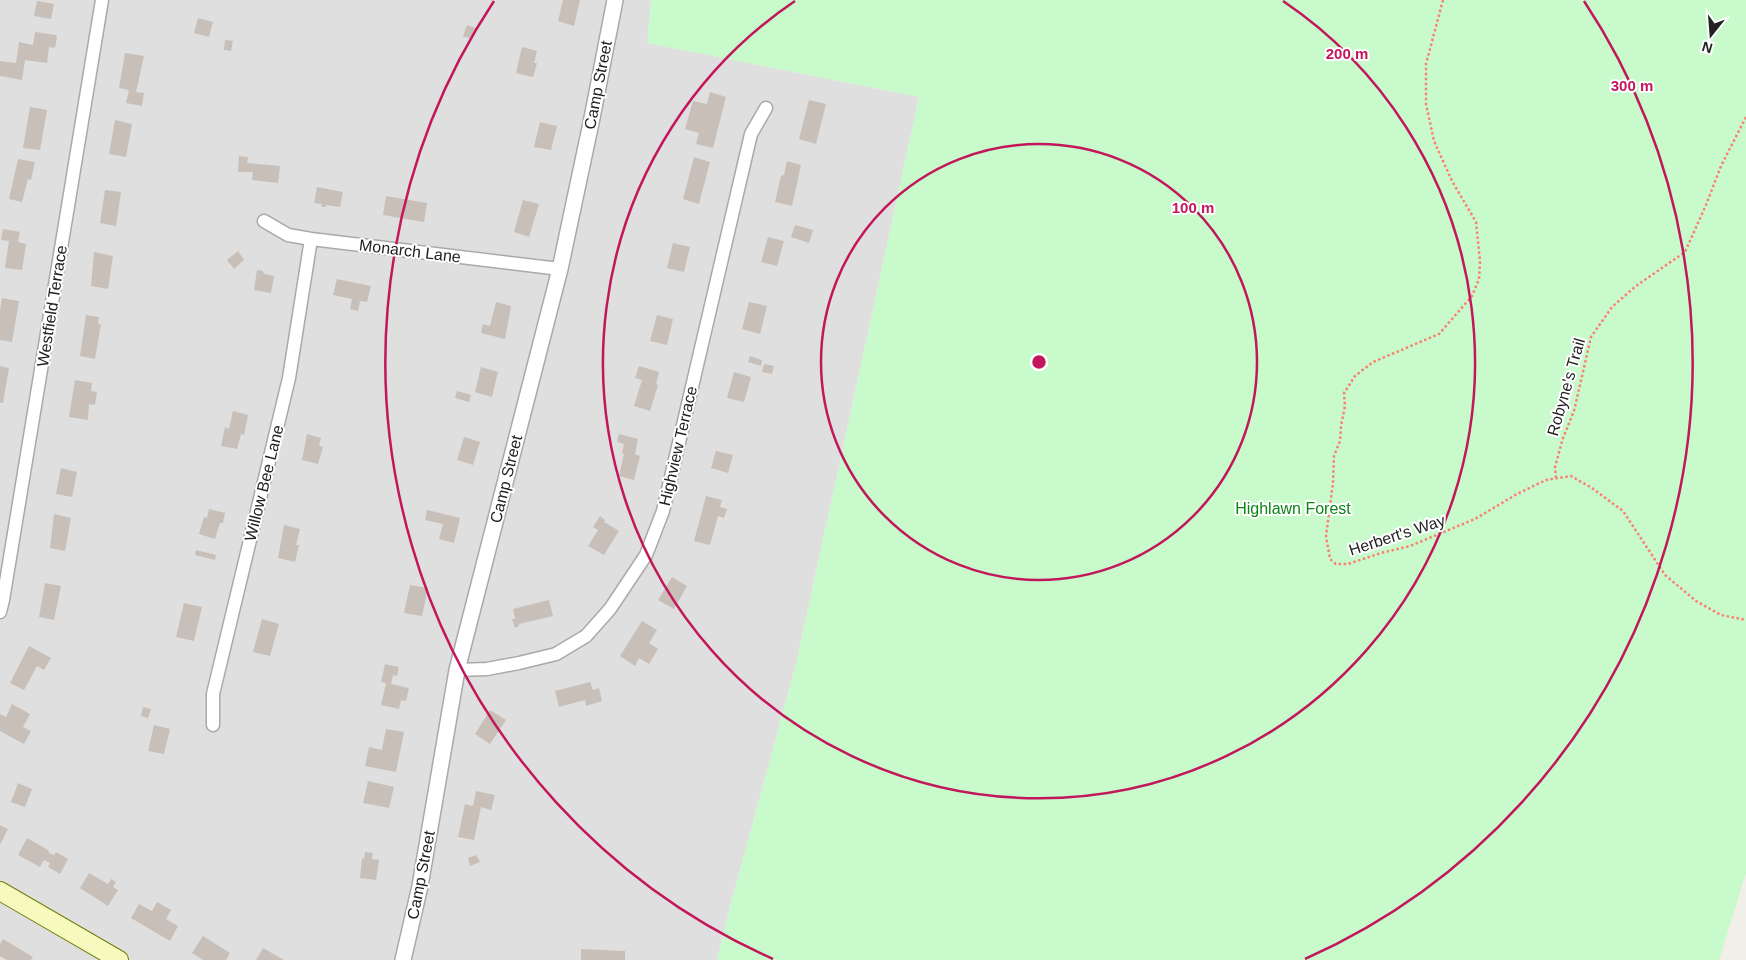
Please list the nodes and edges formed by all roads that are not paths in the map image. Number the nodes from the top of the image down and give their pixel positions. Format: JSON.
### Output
{"nodes":[{"id":1,"x":102,"y":0,"type":"edge"},
{"id":2,"x":614,"y":0,"type":"edge"},
{"id":3,"x":766,"y":108,"type":"dead end"},
{"id":4,"x":264,"y":221,"type":"dead end"},
{"id":5,"x":311,"y":240,"type":"junction"},
{"id":6,"x":560,"y":269,"type":"junction"},
{"id":7,"x":0,"y":612,"type":"edge"},
{"id":8,"x":457,"y":670,"type":"junction"},
{"id":9,"x":213,"y":725,"type":"dead end"},
{"id":10,"x":0,"y":891,"type":"edge"},
{"id":11,"x":119,"y":960,"type":"edge"},
{"id":12,"x":403,"y":960,"type":"edge"}],
"edges":[{"from":1,"to":7,"type":"street","name":"Westfield Terrace"},
{"from":2,"to":6,"type":"street","name":"Camp Street"},
{"from":3,"to":8,"type":"street","name":"Highview Terrace"},
{"from":4,"to":5,"type":"street","name":"Monarch Lane"},
{"from":5,"to":6,"type":"street","name":"Monarch Lane"},
{"from":5,"to":9,"type":"street","name":"Willow Bee Lane"},
{"from":6,"to":8,"type":"street","name":"Camp Street"},
{"from":8,"to":12,"type":"street","name":"Camp Street"},
{"from":10,"to":11,"type":"main road"}]}
